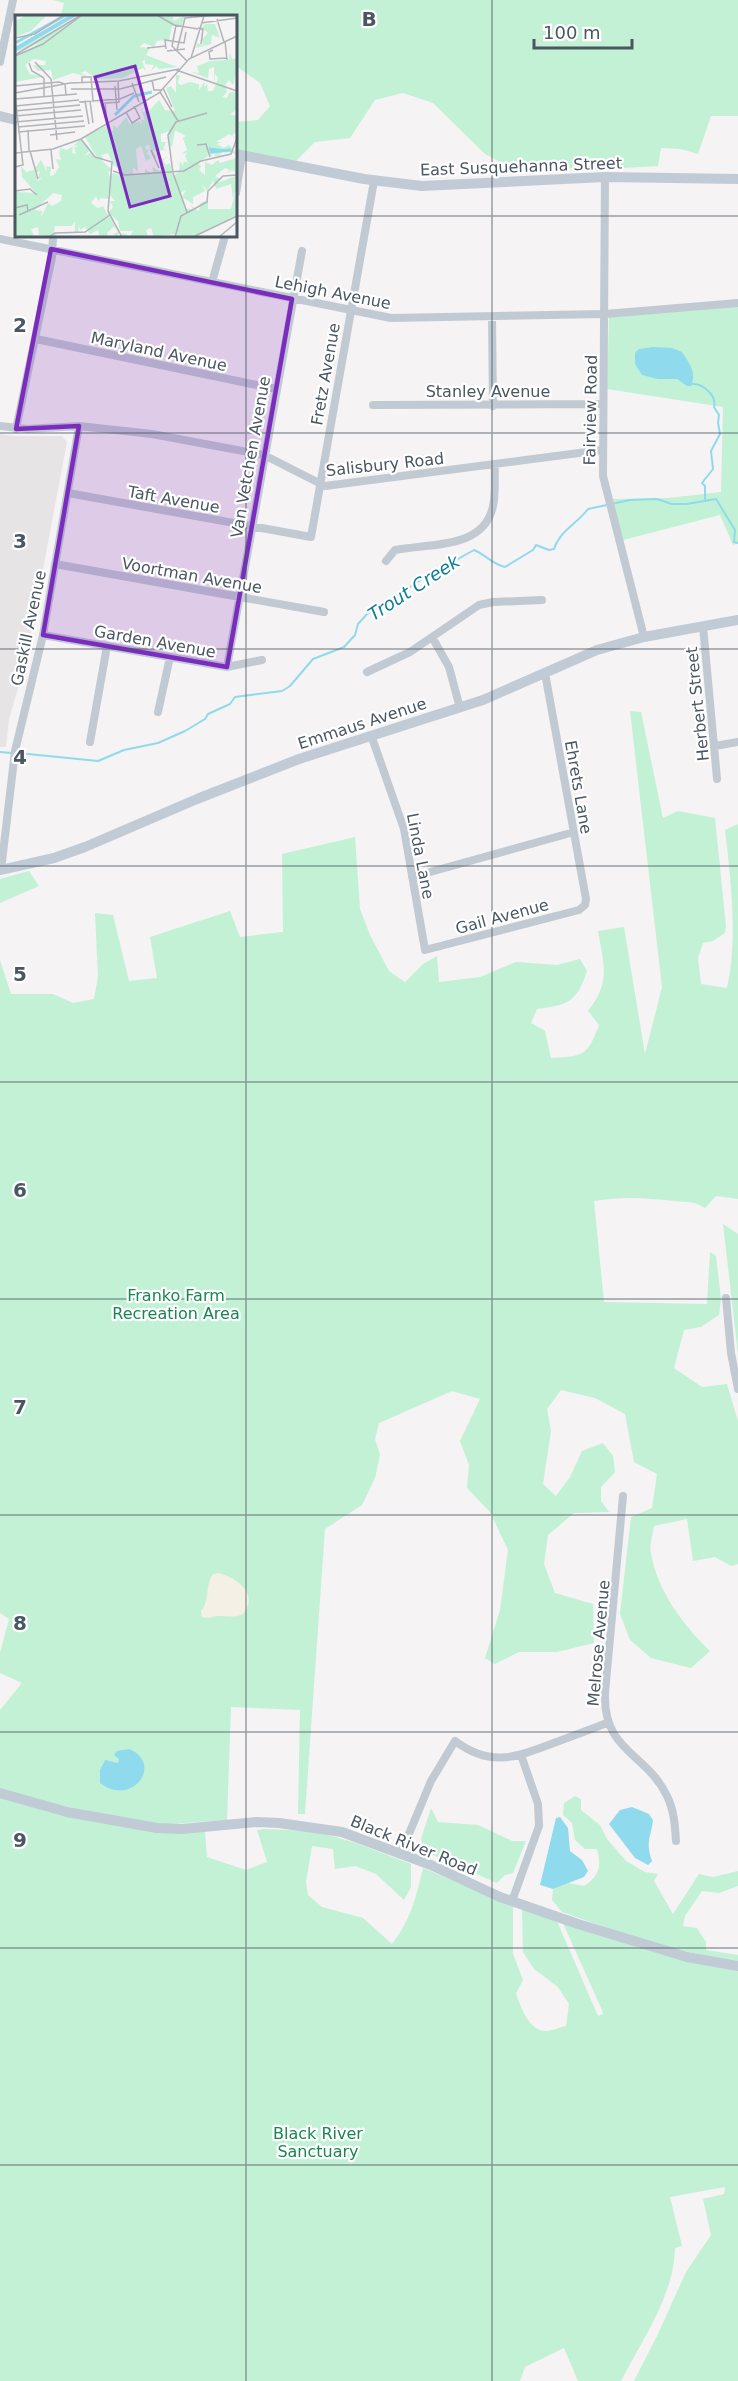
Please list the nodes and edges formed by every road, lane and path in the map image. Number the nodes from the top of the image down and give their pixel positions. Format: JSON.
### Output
{"nodes":[{"id":1,"x":13,"y":0,"type":"edge"},
{"id":2,"x":0,"y":62,"type":"edge"},
{"id":3,"x":0,"y":116,"type":"edge"},
{"id":4,"x":15,"y":120,"type":"edge"},
{"id":5,"x":239,"y":155,"type":"edge"},
{"id":6,"x":605,"y":177,"type":"junction"},
{"id":7,"x":738,"y":179,"type":"edge"},
{"id":8,"x":237,"y":180,"type":"edge"},
{"id":9,"x":374,"y":181,"type":"junction"},
{"id":10,"x":52,"y":237,"type":"edge"},
{"id":11,"x":225,"y":237,"type":"edge"},
{"id":12,"x":0,"y":239,"type":"edge"},
{"id":13,"x":51,"y":249,"type":"junction"},
{"id":14,"x":302,"y":251,"type":"dead end"},
{"id":15,"x":212,"y":282,"type":"junction"},
{"id":16,"x":292,"y":299,"type":"junction"},
{"id":17,"x":738,"y":303,"type":"edge"},
{"id":18,"x":349,"y":311,"type":"junction"},
{"id":19,"x":605,"y":314,"type":"junction"},
{"id":20,"x":492,"y":317,"type":"junction"},
{"id":21,"x":36,"y":339,"type":"junction"},
{"id":22,"x":276,"y":389,"type":"junction"},
{"id":23,"x":603,"y":404,"type":"junction"},
{"id":24,"x":373,"y":405,"type":"dead end"},
{"id":25,"x":494,"y":406,"type":"junction"},
{"id":26,"x":0,"y":426,"type":"edge"},
{"id":27,"x":79,"y":426,"type":"junction"},
{"id":28,"x":16,"y":429,"type":"junction"},
{"id":29,"x":602,"y":450,"type":"junction"},
{"id":30,"x":264,"y":455,"type":"junction"},
{"id":31,"x":495,"y":464,"type":"junction"},
{"id":32,"x":320,"y":484,"type":"junction"},
{"id":33,"x":68,"y":494,"type":"junction"},
{"id":34,"x":251,"y":526,"type":"junction"},
{"id":35,"x":310,"y":537,"type":"joint"},
{"id":36,"x":386,"y":561,"type":"dead end"},
{"id":37,"x":55,"y":564,"type":"junction"},
{"id":38,"x":239,"y":597,"type":"junction"},
{"id":39,"x":542,"y":600,"type":"dead end"},
{"id":40,"x":324,"y":612,"type":"dead end"},
{"id":41,"x":738,"y":620,"type":"edge"},
{"id":42,"x":703,"y":626,"type":"junction"},
{"id":43,"x":43,"y":634,"type":"junction"},
{"id":44,"x":432,"y":637,"type":"junction"},
{"id":45,"x":644,"y":637,"type":"junction"},
{"id":46,"x":107,"y":646,"type":"junction"},
{"id":47,"x":170,"y":657,"type":"junction"},
{"id":48,"x":262,"y":660,"type":"dead end"},
{"id":49,"x":227,"y":667,"type":"junction"},
{"id":50,"x":367,"y":672,"type":"dead end"},
{"id":51,"x":545,"y":673,"type":"junction"},
{"id":52,"x":460,"y":708,"type":"junction"},
{"id":53,"x":158,"y":712,"type":"dead end"},
{"id":54,"x":371,"y":735,"type":"junction"},
{"id":55,"x":90,"y":742,"type":"dead end"},
{"id":56,"x":738,"y":742,"type":"edge"},
{"id":57,"x":715,"y":746,"type":"junction"},
{"id":58,"x":717,"y":779,"type":"dead end"},
{"id":59,"x":574,"y":832,"type":"junction"},
{"id":60,"x":0,"y":870,"type":"edge"},
{"id":61,"x":412,"y":877,"type":"junction"},
{"id":62,"x":585,"y":905,"type":"joint"},
{"id":63,"x":424,"y":950,"type":"joint"},
{"id":64,"x":726,"y":1298,"type":"dead end"},
{"id":65,"x":738,"y":1389,"type":"edge"},
{"id":66,"x":623,"y":1496,"type":"dead end"},
{"id":67,"x":607,"y":1723,"type":"junction"},
{"id":68,"x":521,"y":1755,"type":"junction"},
{"id":69,"x":0,"y":1793,"type":"edge"},
{"id":70,"x":676,"y":1841,"type":"dead end"},
{"id":71,"x":401,"y":1853,"type":"junction"},
{"id":72,"x":512,"y":1901,"type":"junction"},
{"id":73,"x":738,"y":1966,"type":"edge"}],
"edges":[{"from":1,"to":2,"type":"street"},
{"from":3,"to":4,"type":"main road"},
{"from":5,"to":8,"type":"street"},
{"from":5,"to":9,"type":"main road","name":"East Susquehanna Street"},
{"from":6,"to":7,"type":"main road","name":"East Susquehanna Street"},
{"from":6,"to":9,"type":"main road","name":"East Susquehanna Street"},
{"from":6,"to":19,"type":"street","name":"Fairview Road"},
{"from":9,"to":18,"type":"street","name":"Fretz Avenue"},
{"from":10,"to":13,"type":"street"},
{"from":11,"to":15,"type":"street"},
{"from":12,"to":13,"type":"street","name":"Lehigh Avenue"},
{"from":13,"to":15,"type":"street","name":"Lehigh Avenue"},
{"from":13,"to":21,"type":"street"},
{"from":14,"to":16,"type":"street","name":"Van Vetchen Avenue"},
{"from":15,"to":16,"type":"street","name":"Lehigh Avenue"},
{"from":16,"to":18,"type":"street","name":"Lehigh Avenue"},
{"from":16,"to":22,"type":"street","name":"Van Vetchen Avenue"},
{"from":17,"to":19,"type":"street","name":"Lehigh Avenue"},
{"from":18,"to":20,"type":"street","name":"Lehigh Avenue"},
{"from":18,"to":32,"type":"street","name":"Fretz Avenue"},
{"from":19,"to":20,"type":"street","name":"Lehigh Avenue"},
{"from":19,"to":23,"type":"street","name":"Fairview Road"},
{"from":20,"to":25,"type":"street"},
{"from":21,"to":22,"type":"street","name":"Maryland Avenue"},
{"from":21,"to":28,"type":"street"},
{"from":22,"to":30,"type":"street","name":"Van Vetchen Avenue"},
{"from":23,"to":25,"type":"street","name":"Stanley Avenue"},
{"from":23,"to":29,"type":"street","name":"Fairview Road"},
{"from":24,"to":25,"type":"street","name":"Stanley Avenue"},
{"from":26,"to":28,"type":"street","name":"Salisbury Road"},
{"from":27,"to":28,"type":"street","name":"Salisbury Road"},
{"from":27,"to":30,"type":"street","name":"Salisbury Road"},
{"from":27,"to":33,"type":"street","name":"Gaskill Avenue"},
{"from":29,"to":31,"type":"street","name":"Salisbury Road"},
{"from":29,"to":45,"type":"street","name":"Fairview Road"},
{"from":30,"to":32,"type":"street","name":"Salisbury Road"},
{"from":30,"to":34,"type":"street","name":"Van Vetchen Avenue"},
{"from":31,"to":32,"type":"street","name":"Salisbury Road"},
{"from":31,"to":36,"type":"street"},
{"from":32,"to":35,"type":"street","name":"Fretz Avenue"},
{"from":33,"to":34,"type":"street","name":"Taft Avenue"},
{"from":33,"to":37,"type":"street","name":"Gaskill Avenue"},
{"from":34,"to":35,"type":"street","name":"Taft Avenue"},
{"from":34,"to":38,"type":"street","name":"Van Vetchen Avenue"},
{"from":37,"to":38,"type":"street","name":"Voortman Avenue"},
{"from":37,"to":43,"type":"street","name":"Gaskill Avenue"},
{"from":38,"to":40,"type":"street","name":"Voortman Avenue"},
{"from":38,"to":49,"type":"street","name":"Van Vetchen Avenue"},
{"from":39,"to":44,"type":"street"},
{"from":41,"to":42,"type":"main road","name":"Emmaus Avenue"},
{"from":42,"to":45,"type":"main road","name":"Emmaus Avenue"},
{"from":42,"to":57,"type":"street","name":"Herbert Street"},
{"from":43,"to":46,"type":"street","name":"Garden Avenue"},
{"from":43,"to":60,"type":"street","name":"Gaskill Avenue"},
{"from":44,"to":50,"type":"street"},
{"from":44,"to":52,"type":"street"},
{"from":45,"to":51,"type":"main road","name":"Emmaus Avenue"},
{"from":46,"to":47,"type":"street","name":"Garden Avenue"},
{"from":46,"to":55,"type":"street"},
{"from":47,"to":49,"type":"street","name":"Garden Avenue"},
{"from":47,"to":53,"type":"street"},
{"from":48,"to":49,"type":"street","name":"Garden Avenue"},
{"from":51,"to":52,"type":"main road","name":"Emmaus Avenue"},
{"from":51,"to":59,"type":"street","name":"Ehrets Lane"},
{"from":52,"to":54,"type":"main road","name":"Emmaus Avenue"},
{"from":54,"to":60,"type":"main road","name":"Emmaus Avenue"},
{"from":54,"to":61,"type":"street","name":"Linda Lane"},
{"from":56,"to":57,"type":"street"},
{"from":57,"to":58,"type":"street","name":"Herbert Street"},
{"from":59,"to":61,"type":"street"},
{"from":59,"to":62,"type":"street","name":"Ehrets Lane"},
{"from":61,"to":63,"type":"street","name":"Linda Lane"},
{"from":62,"to":63,"type":"street","name":"Gail Avenue"},
{"from":64,"to":65,"type":"street"},
{"from":66,"to":67,"type":"street","name":"Melrose Avenue"},
{"from":67,"to":68,"type":"street"},
{"from":67,"to":70,"type":"street","name":"Melrose Avenue"},
{"from":68,"to":71,"type":"street"},
{"from":68,"to":72,"type":"street"},
{"from":69,"to":71,"type":"main road","name":"Black River Road"},
{"from":71,"to":72,"type":"main road","name":"Black River Road"},
{"from":72,"to":73,"type":"main road","name":"Black River Road"}]}
